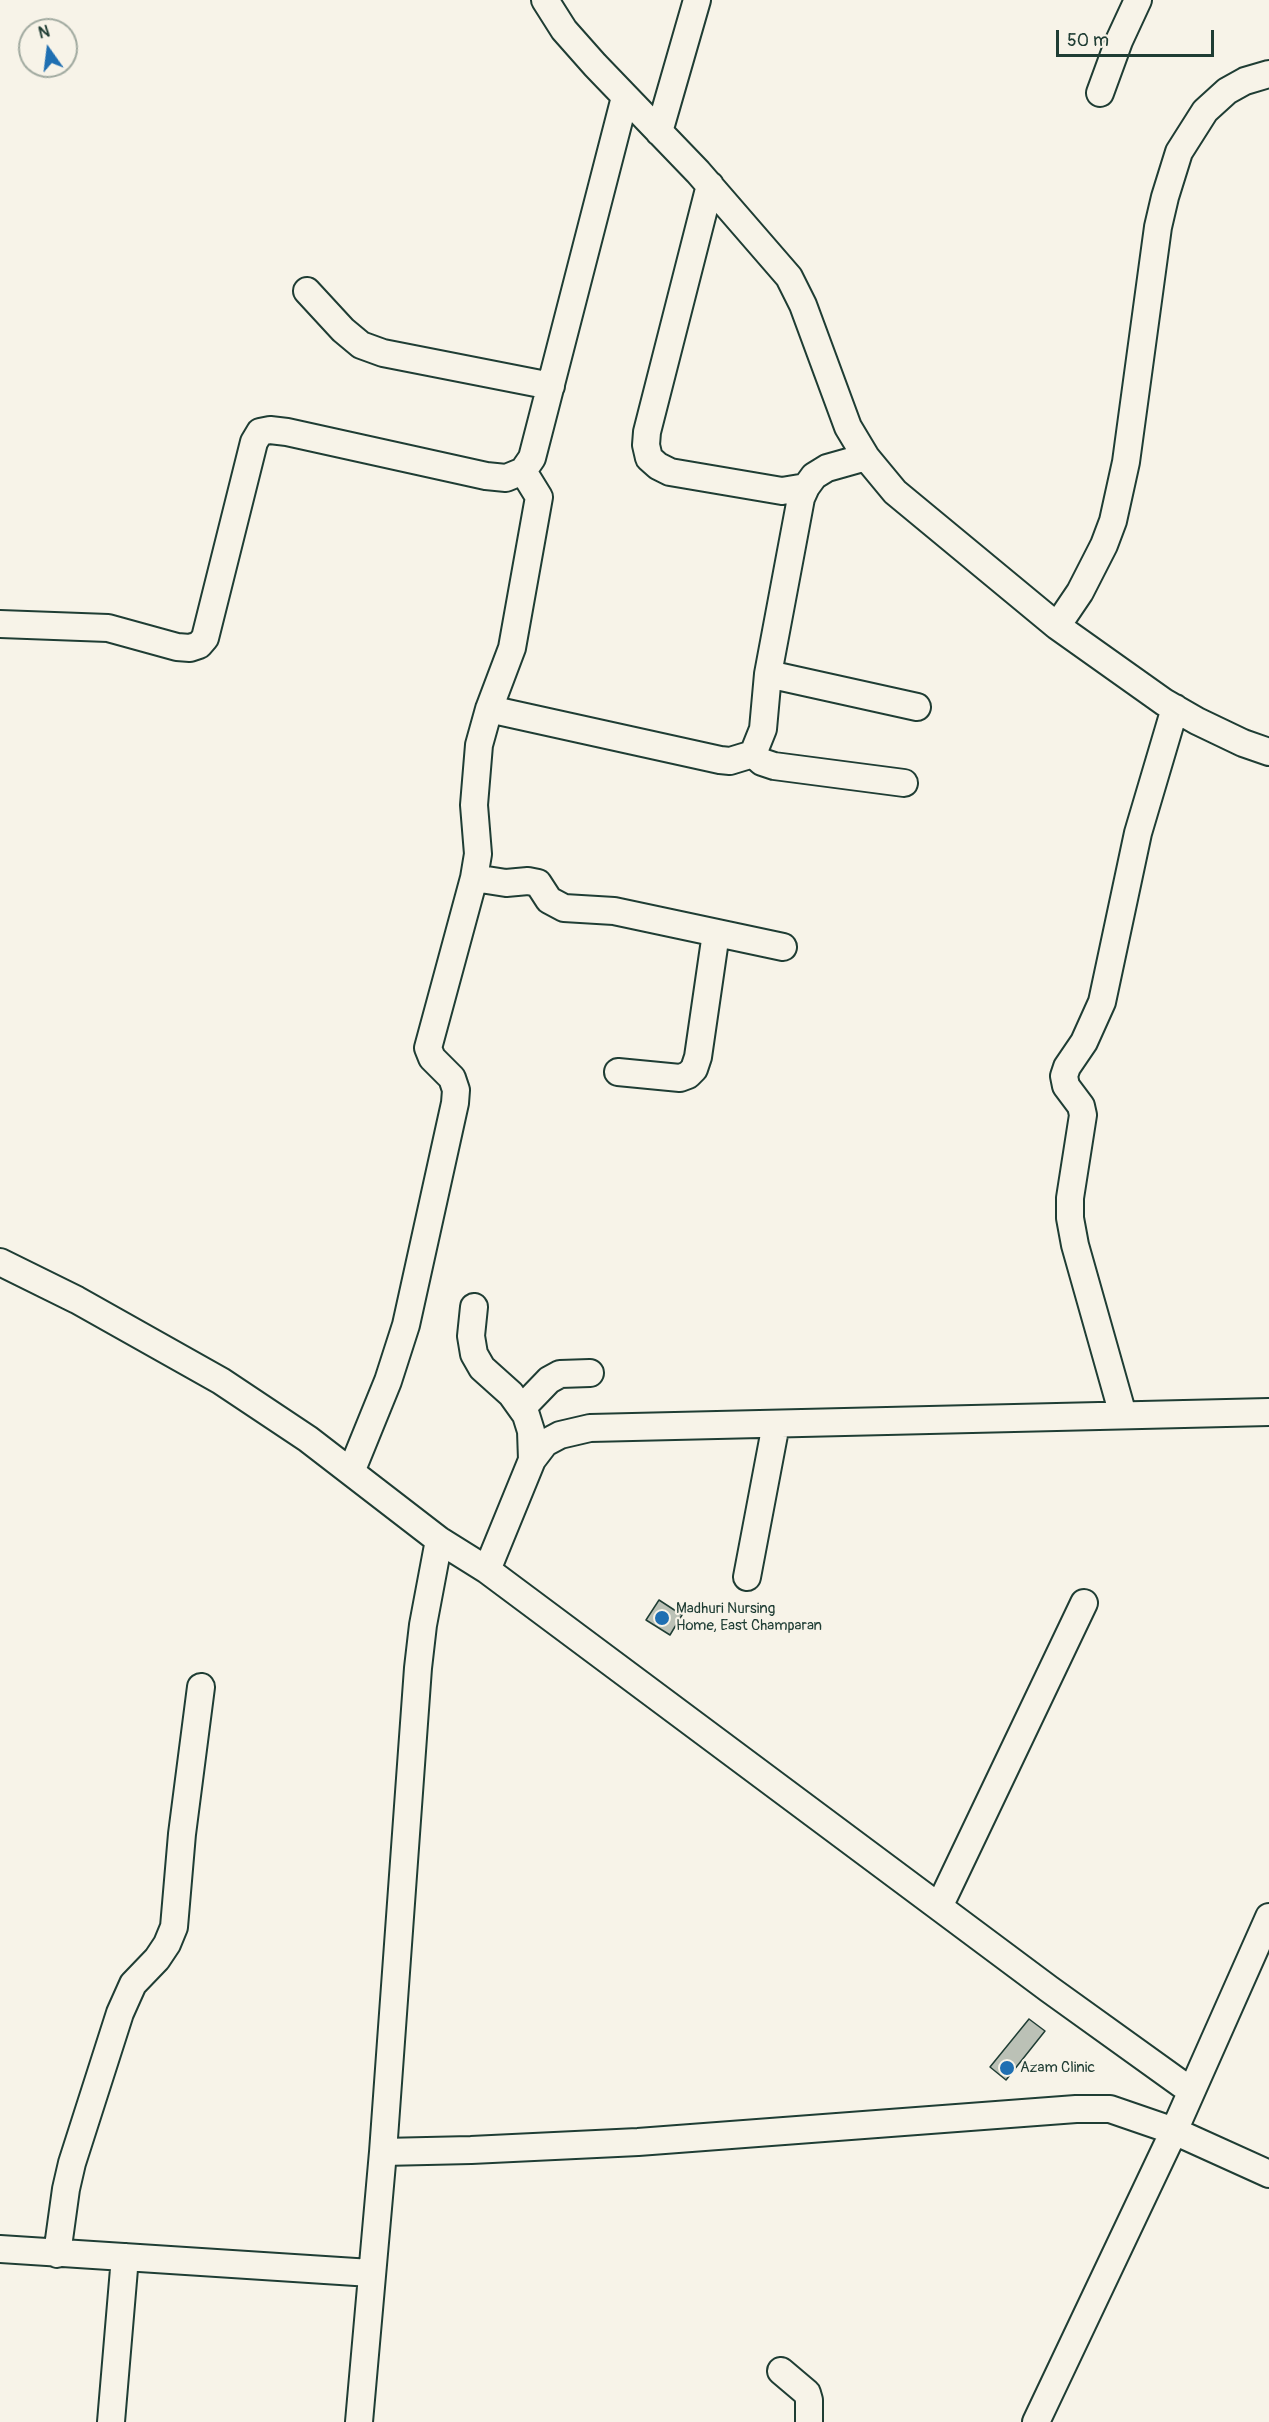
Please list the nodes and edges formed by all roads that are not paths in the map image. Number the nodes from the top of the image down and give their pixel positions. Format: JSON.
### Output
{"nodes":[{"id":1,"x":545,"y":0,"type":"edge"},
{"id":2,"x":697,"y":0,"type":"edge"},
{"id":3,"x":1138,"y":0,"type":"edge"},
{"id":4,"x":1269,"y":74,"type":"edge"},
{"id":5,"x":1100,"y":93,"type":"dead end"},
{"id":6,"x":625,"y":97,"type":"junction"},
{"id":7,"x":659,"y":132,"type":"junction"},
{"id":8,"x":710,"y":185,"type":"junction"},
{"id":9,"x":307,"y":291,"type":"dead end"},
{"id":10,"x":551,"y":386,"type":"junction"},
{"id":11,"x":866,"y":457,"type":"junction"},
{"id":12,"x":523,"y":471,"type":"junction"},
{"id":13,"x":806,"y":487,"type":"junction"},
{"id":14,"x":0,"y":624,"type":"edge"},
{"id":15,"x":1057,"y":626,"type":"junction"},
{"id":16,"x":768,"y":674,"type":"junction"},
{"id":17,"x":917,"y":707,"type":"dead end"},
{"id":18,"x":1175,"y":708,"type":"junction"},
{"id":19,"x":489,"y":709,"type":"junction"},
{"id":20,"x":1269,"y":752,"type":"edge"},
{"id":21,"x":753,"y":754,"type":"junction"},
{"id":22,"x":904,"y":783,"type":"dead end"},
{"id":23,"x":474,"y":878,"type":"junction"},
{"id":24,"x":716,"y":933,"type":"junction"},
{"id":25,"x":783,"y":947,"type":"dead end"},
{"id":26,"x":618,"y":1072,"type":"dead end"},
{"id":27,"x":0,"y":1262,"type":"edge"},
{"id":28,"x":474,"y":1307,"type":"dead end"},
{"id":29,"x":590,"y":1373,"type":"dead end"},
{"id":30,"x":522,"y":1408,"type":"junction"},
{"id":31,"x":1269,"y":1412,"type":"edge"},
{"id":32,"x":1123,"y":1415,"type":"junction"},
{"id":33,"x":776,"y":1424,"type":"junction"},
{"id":34,"x":532,"y":1460,"type":"junction"},
{"id":35,"x":351,"y":1472,"type":"junction"},
{"id":36,"x":439,"y":1540,"type":"junction"},
{"id":37,"x":487,"y":1570,"type":"junction"},
{"id":38,"x":747,"y":1577,"type":"dead end"},
{"id":39,"x":1083,"y":1603,"type":"dead end"},
{"id":40,"x":201,"y":1688,"type":"dead end"},
{"id":41,"x":939,"y":1907,"type":"junction"},
{"id":42,"x":1269,"y":1917,"type":"edge"},
{"id":43,"x":1191,"y":2091,"type":"junction"},
{"id":44,"x":1174,"y":2132,"type":"junction"},
{"id":45,"x":383,"y":2152,"type":"junction"},
{"id":46,"x":1269,"y":2174,"type":"edge"},
{"id":47,"x":0,"y":2249,"type":"edge"},
{"id":48,"x":57,"y":2254,"type":"junction"},
{"id":49,"x":125,"y":2257,"type":"junction"},
{"id":50,"x":371,"y":2273,"type":"junction"},
{"id":51,"x":781,"y":2371,"type":"dead end"},
{"id":52,"x":111,"y":2422,"type":"edge"},
{"id":53,"x":359,"y":2422,"type":"edge"},
{"id":54,"x":809,"y":2422,"type":"edge"},
{"id":55,"x":1036,"y":2422,"type":"edge"}],
"edges":[{"from":1,"to":6,"type":"street"},
{"from":2,"to":7,"type":"street"},
{"from":3,"to":5,"type":"street"},
{"from":4,"to":15,"type":"street"},
{"from":6,"to":7,"type":"street"},
{"from":6,"to":10,"type":"street"},
{"from":7,"to":8,"type":"street"},
{"from":8,"to":11,"type":"street"},
{"from":8,"to":13,"type":"street"},
{"from":9,"to":10,"type":"street"},
{"from":10,"to":12,"type":"street"},
{"from":11,"to":13,"type":"street"},
{"from":11,"to":15,"type":"street"},
{"from":12,"to":14,"type":"street"},
{"from":12,"to":19,"type":"street"},
{"from":13,"to":16,"type":"street"},
{"from":15,"to":18,"type":"street"},
{"from":16,"to":17,"type":"street"},
{"from":16,"to":21,"type":"street"},
{"from":18,"to":20,"type":"street"},
{"from":18,"to":32,"type":"street"},
{"from":19,"to":21,"type":"street"},
{"from":19,"to":23,"type":"street"},
{"from":21,"to":22,"type":"street"},
{"from":23,"to":24,"type":"street"},
{"from":23,"to":35,"type":"street"},
{"from":24,"to":25,"type":"street"},
{"from":24,"to":26,"type":"street"},
{"from":27,"to":35,"type":"street"},
{"from":28,"to":30,"type":"street"},
{"from":29,"to":30,"type":"street"},
{"from":30,"to":34,"type":"street"},
{"from":31,"to":32,"type":"street"},
{"from":32,"to":33,"type":"street"},
{"from":33,"to":34,"type":"street"},
{"from":33,"to":38,"type":"street"},
{"from":34,"to":37,"type":"street"},
{"from":35,"to":36,"type":"street"},
{"from":36,"to":37,"type":"street"},
{"from":36,"to":45,"type":"street"},
{"from":37,"to":41,"type":"street"},
{"from":39,"to":41,"type":"street"},
{"from":40,"to":48,"type":"street"},
{"from":41,"to":43,"type":"street"},
{"from":42,"to":43,"type":"street"},
{"from":43,"to":44,"type":"street"},
{"from":44,"to":45,"type":"street"},
{"from":44,"to":46,"type":"street"},
{"from":44,"to":55,"type":"street"},
{"from":45,"to":50,"type":"street"},
{"from":47,"to":48,"type":"street"},
{"from":48,"to":49,"type":"street"},
{"from":49,"to":50,"type":"street"},
{"from":49,"to":52,"type":"street"},
{"from":50,"to":53,"type":"street"},
{"from":51,"to":54,"type":"street"}]}
